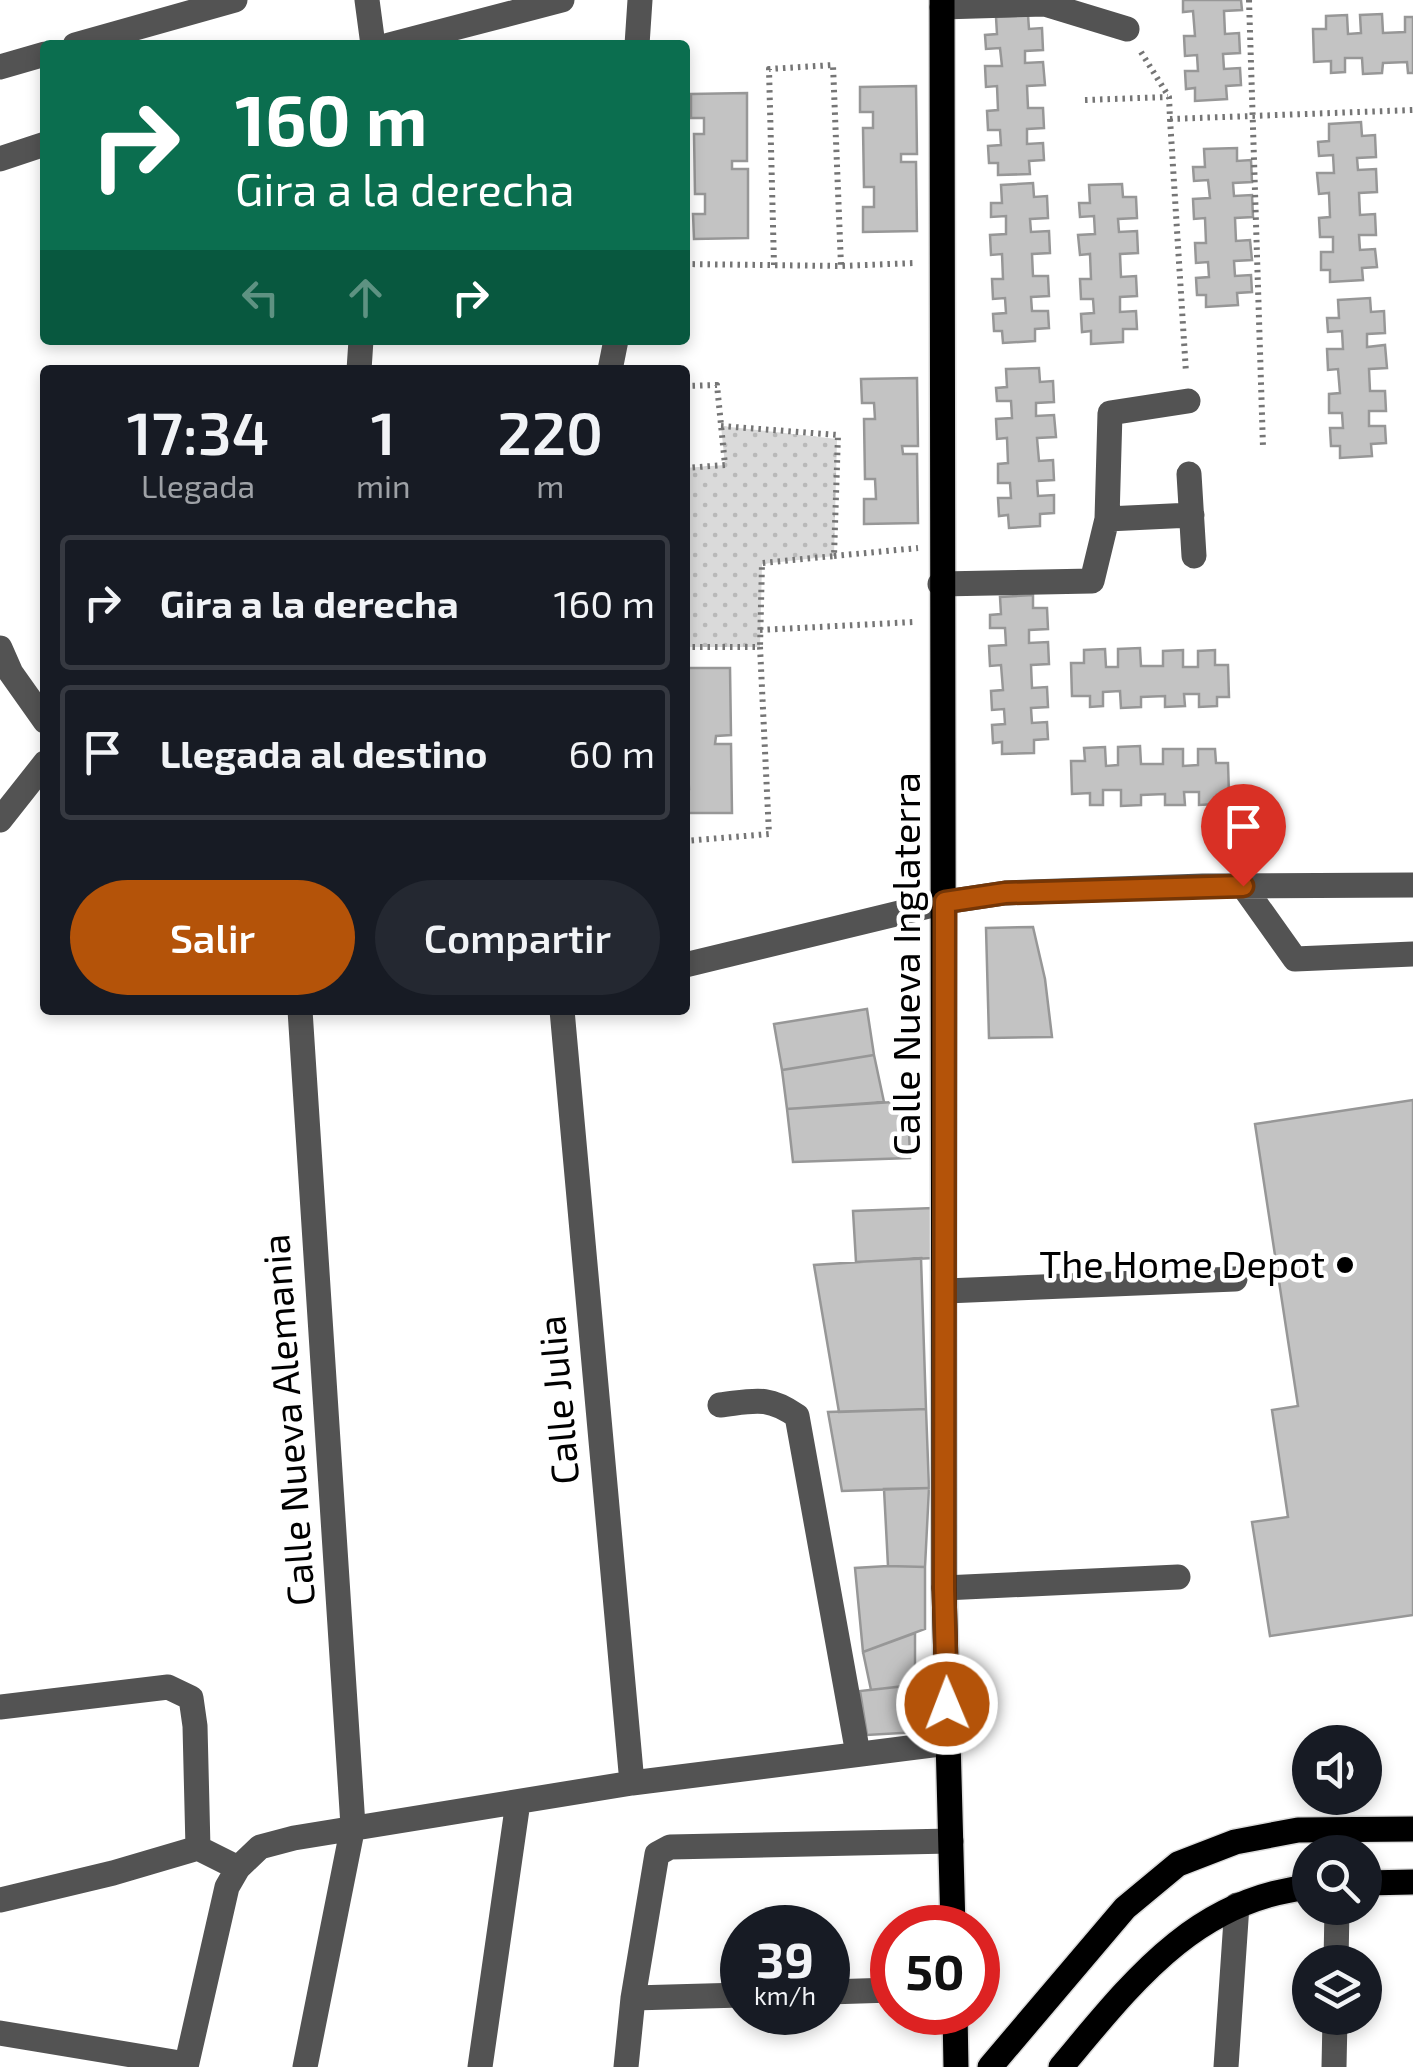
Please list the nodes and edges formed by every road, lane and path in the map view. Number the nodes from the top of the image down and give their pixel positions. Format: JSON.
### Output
{"nodes":[{"id":1,"x":234,"y":0,"type":"edge"},
{"id":2,"x":368,"y":0,"type":"edge"},
{"id":3,"x":562,"y":0,"type":"edge"},
{"id":4,"x":640,"y":0,"type":"edge"},
{"id":5,"x":1249,"y":0,"type":"edge"},
{"id":6,"x":942,"y":3,"type":"edge"},
{"id":7,"x":171,"y":8,"type":"edge"},
{"id":8,"x":481,"y":10,"type":"edge"},
{"id":9,"x":1127,"y":29,"type":"joint"},
{"id":10,"x":88,"y":40,"type":"edge"},
{"id":11,"x":372,"y":40,"type":"edge"},
{"id":12,"x":402,"y":40,"type":"edge"},
{"id":13,"x":637,"y":40,"type":"edge"},
{"id":14,"x":40,"y":55,"type":"edge"},
{"id":15,"x":0,"y":67,"type":"edge"},
{"id":16,"x":1169,"y":97,"type":"junction"},
{"id":17,"x":1085,"y":100,"type":"dead end"},
{"id":18,"x":1413,"y":110,"type":"edge"},
{"id":19,"x":1254,"y":116,"type":"junction"},
{"id":20,"x":1170,"y":120,"type":"junction"},
{"id":21,"x":40,"y":146,"type":"edge"},
{"id":22,"x":0,"y":159,"type":"edge"},
{"id":23,"x":942,"y":262,"type":"junction"},
{"id":24,"x":690,"y":264,"type":"edge"},
{"id":25,"x":774,"y":265,"type":"junction"},
{"id":26,"x":841,"y":266,"type":"junction"},
{"id":27,"x":690,"y":386,"type":"edge"},
{"id":28,"x":1188,"y":400,"type":"joint"},
{"id":29,"x":721,"y":426,"type":"junction"},
{"id":30,"x":1262,"y":448,"type":"dead end"},
{"id":31,"x":690,"y":468,"type":"edge"},
{"id":32,"x":1189,"y":474,"type":"dead end"},
{"id":33,"x":1192,"y":515,"type":"junction"},
{"id":34,"x":1107,"y":520,"type":"junction"},
{"id":35,"x":940,"y":546,"type":"junction"},
{"id":36,"x":834,"y":556,"type":"junction"},
{"id":37,"x":1194,"y":556,"type":"dead end"},
{"id":38,"x":940,"y":584,"type":"junction"},
{"id":39,"x":940,"y":621,"type":"junction"},
{"id":40,"x":760,"y":630,"type":"junction"},
{"id":41,"x":690,"y":647,"type":"edge"},
{"id":42,"x":760,"y":647,"type":"junction"},
{"id":43,"x":0,"y":648,"type":"edge"},
{"id":44,"x":40,"y":714,"type":"edge"},
{"id":45,"x":40,"y":769,"type":"edge"},
{"id":46,"x":0,"y":820,"type":"edge"},
{"id":47,"x":690,"y":841,"type":"edge"},
{"id":48,"x":1413,"y":885,"type":"edge"},
{"id":49,"x":1243,"y":886,"type":"junction"},
{"id":50,"x":945,"y":902,"type":"junction"},
{"id":51,"x":1413,"y":954,"type":"edge"},
{"id":52,"x":690,"y":963,"type":"edge"},
{"id":53,"x":300,"y":1015,"type":"edge"},
{"id":54,"x":562,"y":1015,"type":"edge"},
{"id":55,"x":1234,"y":1279,"type":"dead end"},
{"id":56,"x":946,"y":1291,"type":"junction"},
{"id":57,"x":720,"y":1406,"type":"dead end"},
{"id":58,"x":1178,"y":1577,"type":"dead end"},
{"id":59,"x":944,"y":1588,"type":"junction"},
{"id":60,"x":0,"y":1707,"type":"edge"},
{"id":61,"x":948,"y":1743,"type":"junction"},
{"id":62,"x":858,"y":1754,"type":"junction"},
{"id":63,"x":632,"y":1783,"type":"junction"},
{"id":64,"x":518,"y":1802,"type":"junction"},
{"id":65,"x":353,"y":1826,"type":"junction"},
{"id":66,"x":1413,"y":1829,"type":"edge"},
{"id":67,"x":950,"y":1840,"type":"junction"},
{"id":68,"x":198,"y":1848,"type":"junction"},
{"id":69,"x":238,"y":1868,"type":"junction"},
{"id":70,"x":1413,"y":1882,"type":"edge"},
{"id":71,"x":1382,"y":1883,"type":"edge"},
{"id":72,"x":1292,"y":1889,"type":"edge"},
{"id":73,"x":0,"y":1900,"type":"edge"},
{"id":74,"x":952,"y":1905,"type":"edge"},
{"id":75,"x":1236,"y":1905,"type":"junction"},
{"id":76,"x":720,"y":1995,"type":"edge"},
{"id":77,"x":633,"y":1998,"type":"junction"},
{"id":78,"x":0,"y":2033,"type":"edge"},
{"id":79,"x":955,"y":2035,"type":"edge"},
{"id":80,"x":1335,"y":2035,"type":"edge"},
{"id":81,"x":186,"y":2065,"type":"edge"},
{"id":82,"x":306,"y":2067,"type":"edge"},
{"id":83,"x":480,"y":2067,"type":"edge"},
{"id":84,"x":626,"y":2067,"type":"edge"},
{"id":85,"x":956,"y":2067,"type":"edge"},
{"id":86,"x":990,"y":2067,"type":"edge"},
{"id":87,"x":1061,"y":2067,"type":"edge"},
{"id":88,"x":1226,"y":2067,"type":"edge"},
{"id":89,"x":1334,"y":2067,"type":"edge"}],
"edges":[{"from":1,"to":7,"type":"street"},
{"from":2,"to":11,"type":"street"},
{"from":3,"to":8,"type":"street"},
{"from":4,"to":13,"type":"street"},
{"from":5,"to":19,"type":"path"},
{"from":6,"to":9,"type":"street"},
{"from":6,"to":23,"type":"main road","name":"Calle Nueva Inglaterra"},
{"from":7,"to":10,"type":"street"},
{"from":8,"to":12,"type":"street"},
{"from":9,"to":16,"type":"path"},
{"from":14,"to":15,"type":"street"},
{"from":16,"to":17,"type":"path"},
{"from":16,"to":20,"type":"path"},
{"from":18,"to":19,"type":"path"},
{"from":19,"to":20,"type":"path"},
{"from":19,"to":30,"type":"path"},
{"from":20,"to":28,"type":"path"},
{"from":21,"to":22,"type":"street"},
{"from":23,"to":26,"type":"path"},
{"from":23,"to":35,"type":"main road","name":"Calle Nueva Inglaterra"},
{"from":24,"to":25,"type":"path"},
{"from":25,"to":26,"type":"path"},
{"from":25,"to":26,"type":"path"},
{"from":27,"to":29,"type":"path"},
{"from":28,"to":34,"type":"street"},
{"from":29,"to":31,"type":"path"},
{"from":29,"to":36,"type":"path"},
{"from":32,"to":33,"type":"street"},
{"from":33,"to":34,"type":"street"},
{"from":33,"to":37,"type":"street"},
{"from":34,"to":38,"type":"street"},
{"from":35,"to":36,"type":"path"},
{"from":35,"to":38,"type":"main road","name":"Calle Nueva Inglaterra"},
{"from":36,"to":40,"type":"path"},
{"from":38,"to":39,"type":"main road","name":"Calle Nueva Inglaterra"},
{"from":39,"to":40,"type":"path"},
{"from":39,"to":50,"type":"main road","name":"Calle Nueva Inglaterra"},
{"from":40,"to":42,"type":"path"},
{"from":41,"to":42,"type":"path"},
{"from":42,"to":47,"type":"path"},
{"from":43,"to":44,"type":"street"},
{"from":45,"to":46,"type":"street"},
{"from":48,"to":49,"type":"street"},
{"from":49,"to":50,"type":"street"},
{"from":49,"to":51,"type":"street"},
{"from":50,"to":52,"type":"street"},
{"from":50,"to":56,"type":"main road","name":"Calle Nueva Inglaterra"},
{"from":53,"to":65,"type":"street","name":"Calle Nueva Alemania"},
{"from":54,"to":63,"type":"street","name":"Calle Julia"},
{"from":55,"to":56,"type":"street"},
{"from":56,"to":59,"type":"main road","name":"Calle Nueva Inglaterra"},
{"from":57,"to":62,"type":"street"},
{"from":58,"to":59,"type":"street"},
{"from":59,"to":61,"type":"main road","name":"Calle Nueva Inglaterra"},
{"from":60,"to":68,"type":"street"},
{"from":61,"to":62,"type":"street"},
{"from":61,"to":67,"type":"main road","name":"Calle Nueva Inglaterra"},
{"from":62,"to":63,"type":"street"},
{"from":63,"to":64,"type":"street"},
{"from":64,"to":65,"type":"street"},
{"from":64,"to":83,"type":"street"},
{"from":65,"to":69,"type":"street"},
{"from":65,"to":82,"type":"street","name":"Calle Nueva Alemania"},
{"from":66,"to":86,"type":"main road"},
{"from":67,"to":74,"type":"main road","name":"Calle Nueva Inglaterra"},
{"from":67,"to":77,"type":"street"},
{"from":68,"to":69,"type":"street"},
{"from":68,"to":73,"type":"street"},
{"from":69,"to":81,"type":"street"},
{"from":70,"to":71,"type":"main road"},
{"from":72,"to":75,"type":"main road"},
{"from":75,"to":87,"type":"main road"},
{"from":75,"to":88,"type":"street"},
{"from":76,"to":77,"type":"street"},
{"from":77,"to":84,"type":"street"},
{"from":78,"to":81,"type":"street"},
{"from":79,"to":85,"type":"main road"},
{"from":80,"to":89,"type":"street"}]}
